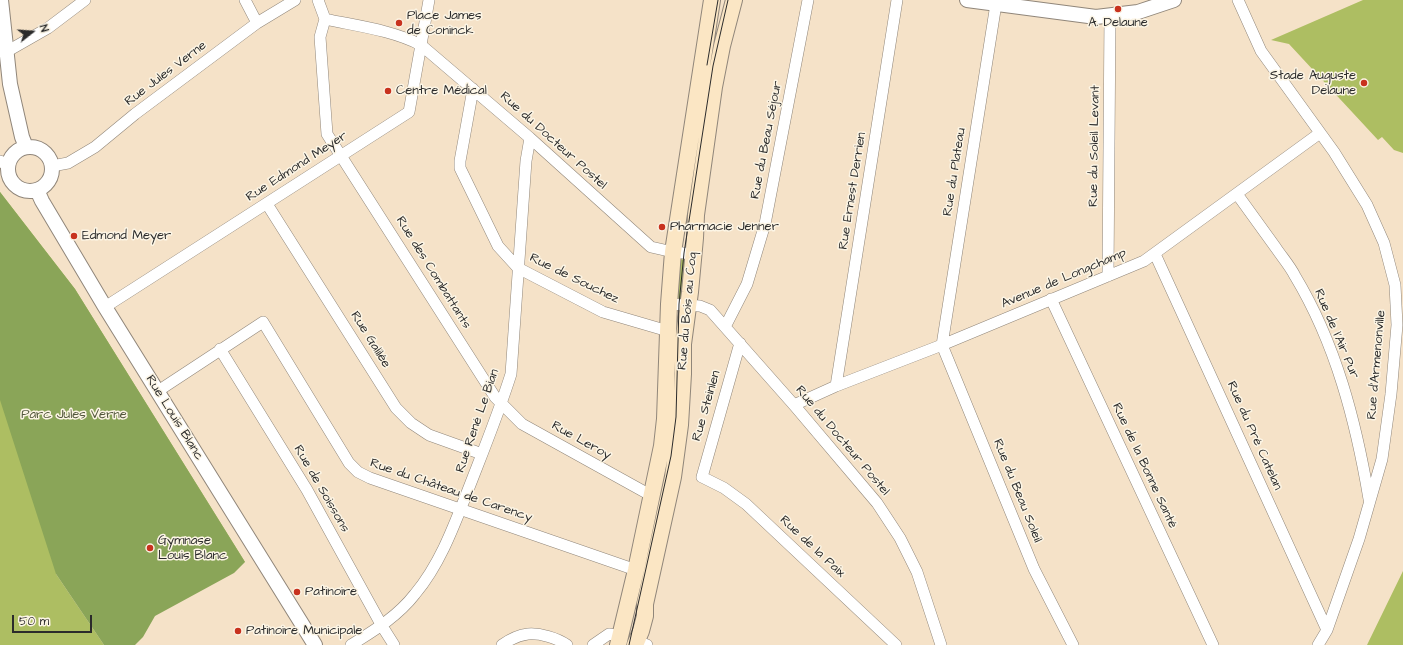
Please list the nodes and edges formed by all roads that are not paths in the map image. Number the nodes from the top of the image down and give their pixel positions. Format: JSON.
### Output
{"nodes":[{"id":1,"x":0,"y":0,"type":"edge"},
{"id":2,"x":85,"y":0,"type":"edge"},
{"id":3,"x":245,"y":0,"type":"edge"},
{"id":4,"x":295,"y":0,"type":"edge"},
{"id":5,"x":318,"y":0,"type":"edge"},
{"id":6,"x":429,"y":0,"type":"edge"},
{"id":7,"x":712,"y":0,"type":"edge"},
{"id":8,"x":734,"y":0,"type":"edge"},
{"id":9,"x":808,"y":0,"type":"edge"},
{"id":10,"x":897,"y":0,"type":"edge"},
{"id":11,"x":967,"y":0,"type":"edge"},
{"id":12,"x":1174,"y":0,"type":"edge"},
{"id":13,"x":1238,"y":0,"type":"edge"},
{"id":14,"x":996,"y":4,"type":"junction"},
{"id":15,"x":1110,"y":15,"type":"junction"},
{"id":16,"x":326,"y":19,"type":"junction"},
{"id":17,"x":257,"y":23,"type":"junction"},
{"id":18,"x":421,"y":44,"type":"junction"},
{"id":19,"x":6,"y":52,"type":"junction"},
{"id":20,"x":473,"y":89,"type":"junction"},
{"id":21,"x":1320,"y":133,"type":"junction"},
{"id":22,"x":530,"y":138,"type":"junction"},
{"id":23,"x":26,"y":147,"type":"junction"},
{"id":24,"x":341,"y":155,"type":"junction"},
{"id":25,"x":4,"y":164,"type":"edge"},
{"id":26,"x":52,"y":166,"type":"junction"},
{"id":27,"x":37,"y":190,"type":"junction"},
{"id":28,"x":1237,"y":194,"type":"junction"},
{"id":29,"x":267,"y":204,"type":"junction"},
{"id":30,"x":673,"y":252,"type":"junction"},
{"id":31,"x":693,"y":254,"type":"junction"},
{"id":32,"x":1155,"y":254,"type":"junction"},
{"id":33,"x":518,"y":268,"type":"junction"},
{"id":34,"x":1108,"y":276,"type":"junction"},
{"id":35,"x":1051,"y":299,"type":"junction"},
{"id":36,"x":669,"y":304,"type":"junction"},
{"id":37,"x":688,"y":305,"type":"junction"},
{"id":38,"x":105,"y":307,"type":"junction"},
{"id":39,"x":725,"y":327,"type":"junction"},
{"id":40,"x":668,"y":331,"type":"junction"},
{"id":41,"x":740,"y":343,"type":"junction"},
{"id":42,"x":942,"y":345,"type":"junction"},
{"id":43,"x":220,"y":349,"type":"junction"},
{"id":44,"x":836,"y":386,"type":"junction"},
{"id":45,"x":158,"y":391,"type":"junction"},
{"id":46,"x":501,"y":404,"type":"junction"},
{"id":47,"x":794,"y":405,"type":"junction"},
{"id":48,"x":482,"y":454,"type":"junction"},
{"id":49,"x":702,"y":477,"type":"joint"},
{"id":50,"x":652,"y":496,"type":"junction"},
{"id":51,"x":1370,"y":502,"type":"junction"},
{"id":52,"x":460,"y":508,"type":"junction"},
{"id":53,"x":636,"y":570,"type":"junction"},
{"id":54,"x":382,"y":626,"type":"junction"},
{"id":55,"x":1327,"y":630,"type":"junction"},
{"id":56,"x":619,"y":640,"type":"edge"},
{"id":57,"x":639,"y":644,"type":"edge"},
{"id":58,"x":315,"y":645,"type":"edge"},
{"id":59,"x":351,"y":645,"type":"edge"},
{"id":60,"x":394,"y":645,"type":"edge"},
{"id":61,"x":502,"y":645,"type":"edge"},
{"id":62,"x":567,"y":645,"type":"edge"},
{"id":63,"x":593,"y":645,"type":"edge"},
{"id":64,"x":896,"y":645,"type":"edge"},
{"id":65,"x":941,"y":645,"type":"edge"},
{"id":66,"x":1073,"y":645,"type":"edge"},
{"id":67,"x":1212,"y":645,"type":"edge"},
{"id":68,"x":1318,"y":645,"type":"edge"}],
"edges":[{"from":1,"to":19,"type":"street"},
{"from":2,"to":19,"type":"street"},
{"from":3,"to":17,"type":"street"},
{"from":4,"to":17,"type":"street","name":"Rue Jules Verne"},
{"from":5,"to":16,"type":"street"},
{"from":6,"to":18,"type":"street","name":"Rue Edmond Meyer"},
{"from":7,"to":30,"type":"main road","name":"Rue du Bois au Coq"},
{"from":8,"to":31,"type":"main road","name":"Rue du Bois au Coq"},
{"from":9,"to":39,"type":"street","name":"Rue du Beau Séjour"},
{"from":10,"to":44,"type":"street","name":"Rue Ernest Derrien"},
{"from":11,"to":14,"type":"street"},
{"from":12,"to":15,"type":"street"},
{"from":13,"to":21,"type":"street","name":"Rue d'Armenonville"},
{"from":14,"to":15,"type":"street"},
{"from":14,"to":42,"type":"street","name":"Rue du Plateau"},
{"from":15,"to":34,"type":"street","name":"Rue du Soleil Levant"},
{"from":16,"to":18,"type":"street","name":"Rue du Docteur Postel"},
{"from":16,"to":24,"type":"street","name":"Rue des Combattants"},
{"from":17,"to":26,"type":"street","name":"Rue Jules Verne"},
{"from":18,"to":20,"type":"street","name":"Rue du Docteur Postel"},
{"from":18,"to":24,"type":"street","name":"Rue Edmond Meyer"},
{"from":19,"to":23,"type":"street"},
{"from":20,"to":22,"type":"street","name":"Rue du Docteur Postel"},
{"from":20,"to":33,"type":"street","name":"Rue de Souchez"},
{"from":21,"to":28,"type":"street","name":"Avenue de Longchamp"},
{"from":21,"to":51,"type":"street","name":"Rue d'Armenonville"},
{"from":22,"to":30,"type":"street","name":"Rue du Docteur Postel"},
{"from":22,"to":33,"type":"street","name":"Rue René Le Bian"},
{"from":23,"to":25,"type":"street"},
{"from":23,"to":26,"type":"street"},
{"from":24,"to":29,"type":"street","name":"Rue Edmond Meyer"},
{"from":24,"to":46,"type":"street","name":"Rue des Combattants"},
{"from":25,"to":27,"type":"street"},
{"from":26,"to":27,"type":"street"},
{"from":27,"to":38,"type":"street","name":"Rue Louis Blanc"},
{"from":28,"to":32,"type":"street","name":"Avenue de Longchamp"},
{"from":28,"to":51,"type":"street","name":"Rue de l'Air Pur"},
{"from":29,"to":38,"type":"street","name":"Rue Edmond Meyer"},
{"from":29,"to":48,"type":"street","name":"Rue Galilée"},
{"from":30,"to":31,"type":"street","name":"Rue du Docteur Postel"},
{"from":30,"to":36,"type":"main road","name":"Rue du Bois au Coq"},
{"from":31,"to":37,"type":"main road","name":"Rue du Bois au Coq"},
{"from":32,"to":34,"type":"street","name":"Avenue de Longchamp"},
{"from":32,"to":55,"type":"street","name":"Rue du Pré Catelan"},
{"from":33,"to":40,"type":"street","name":"Rue de Souchez"},
{"from":33,"to":46,"type":"street","name":"Rue René Le Bian"},
{"from":34,"to":35,"type":"street","name":"Avenue de Longchamp"},
{"from":35,"to":42,"type":"street","name":"Avenue de Longchamp"},
{"from":35,"to":67,"type":"street","name":"Rue de la Bonne Santé"},
{"from":36,"to":37,"type":"street","name":"Rue du Docteur Postel"},
{"from":36,"to":40,"type":"main road","name":"Rue du Bois au Coq"},
{"from":37,"to":39,"type":"street","name":"Rue du Docteur Postel"},
{"from":37,"to":57,"type":"main road","name":"Rue du Bois au Coq"},
{"from":38,"to":45,"type":"street","name":"Rue Louis Blanc"},
{"from":39,"to":41,"type":"street","name":"Rue du Docteur Postel"},
{"from":40,"to":50,"type":"main road","name":"Rue du Bois au Coq"},
{"from":41,"to":47,"type":"street","name":"Rue du Docteur Postel"},
{"from":41,"to":49,"type":"street","name":"Rue Steinlen"},
{"from":42,"to":44,"type":"street","name":"Avenue de Longchamp"},
{"from":42,"to":66,"type":"street","name":"Rue du Beau Soleil"},
{"from":43,"to":45,"type":"street"},
{"from":43,"to":52,"type":"street","name":"Rue du Château de Carency"},
{"from":43,"to":54,"type":"street","name":"Rue de Soissons"},
{"from":44,"to":47,"type":"street","name":"Avenue de Longchamp"},
{"from":45,"to":58,"type":"street","name":"Rue Louis Blanc"},
{"from":46,"to":48,"type":"street","name":"Rue René Le Bian"},
{"from":46,"to":50,"type":"street","name":"Rue Leroy"},
{"from":47,"to":65,"type":"street","name":"Rue du Docteur Postel"},
{"from":48,"to":52,"type":"street","name":"Rue René Le Bian"},
{"from":49,"to":64,"type":"street","name":"Rue de la Paix"},
{"from":50,"to":53,"type":"main road","name":"Rue du Bois au Coq"},
{"from":51,"to":55,"type":"street","name":"Rue d'Armenonville"},
{"from":52,"to":53,"type":"street","name":"Rue du Château de Carency"},
{"from":52,"to":54,"type":"street","name":"Rue René Le Bian"},
{"from":53,"to":56,"type":"main road","name":"Rue du Bois au Coq"},
{"from":54,"to":59,"type":"street","name":"Rue René Le Bian"},
{"from":54,"to":60,"type":"street","name":"Rue de Soissons"},
{"from":55,"to":68,"type":"street","name":"Rue d'Armenonville"},
{"from":56,"to":63,"type":"street"},
{"from":61,"to":62,"type":"street"}]}
